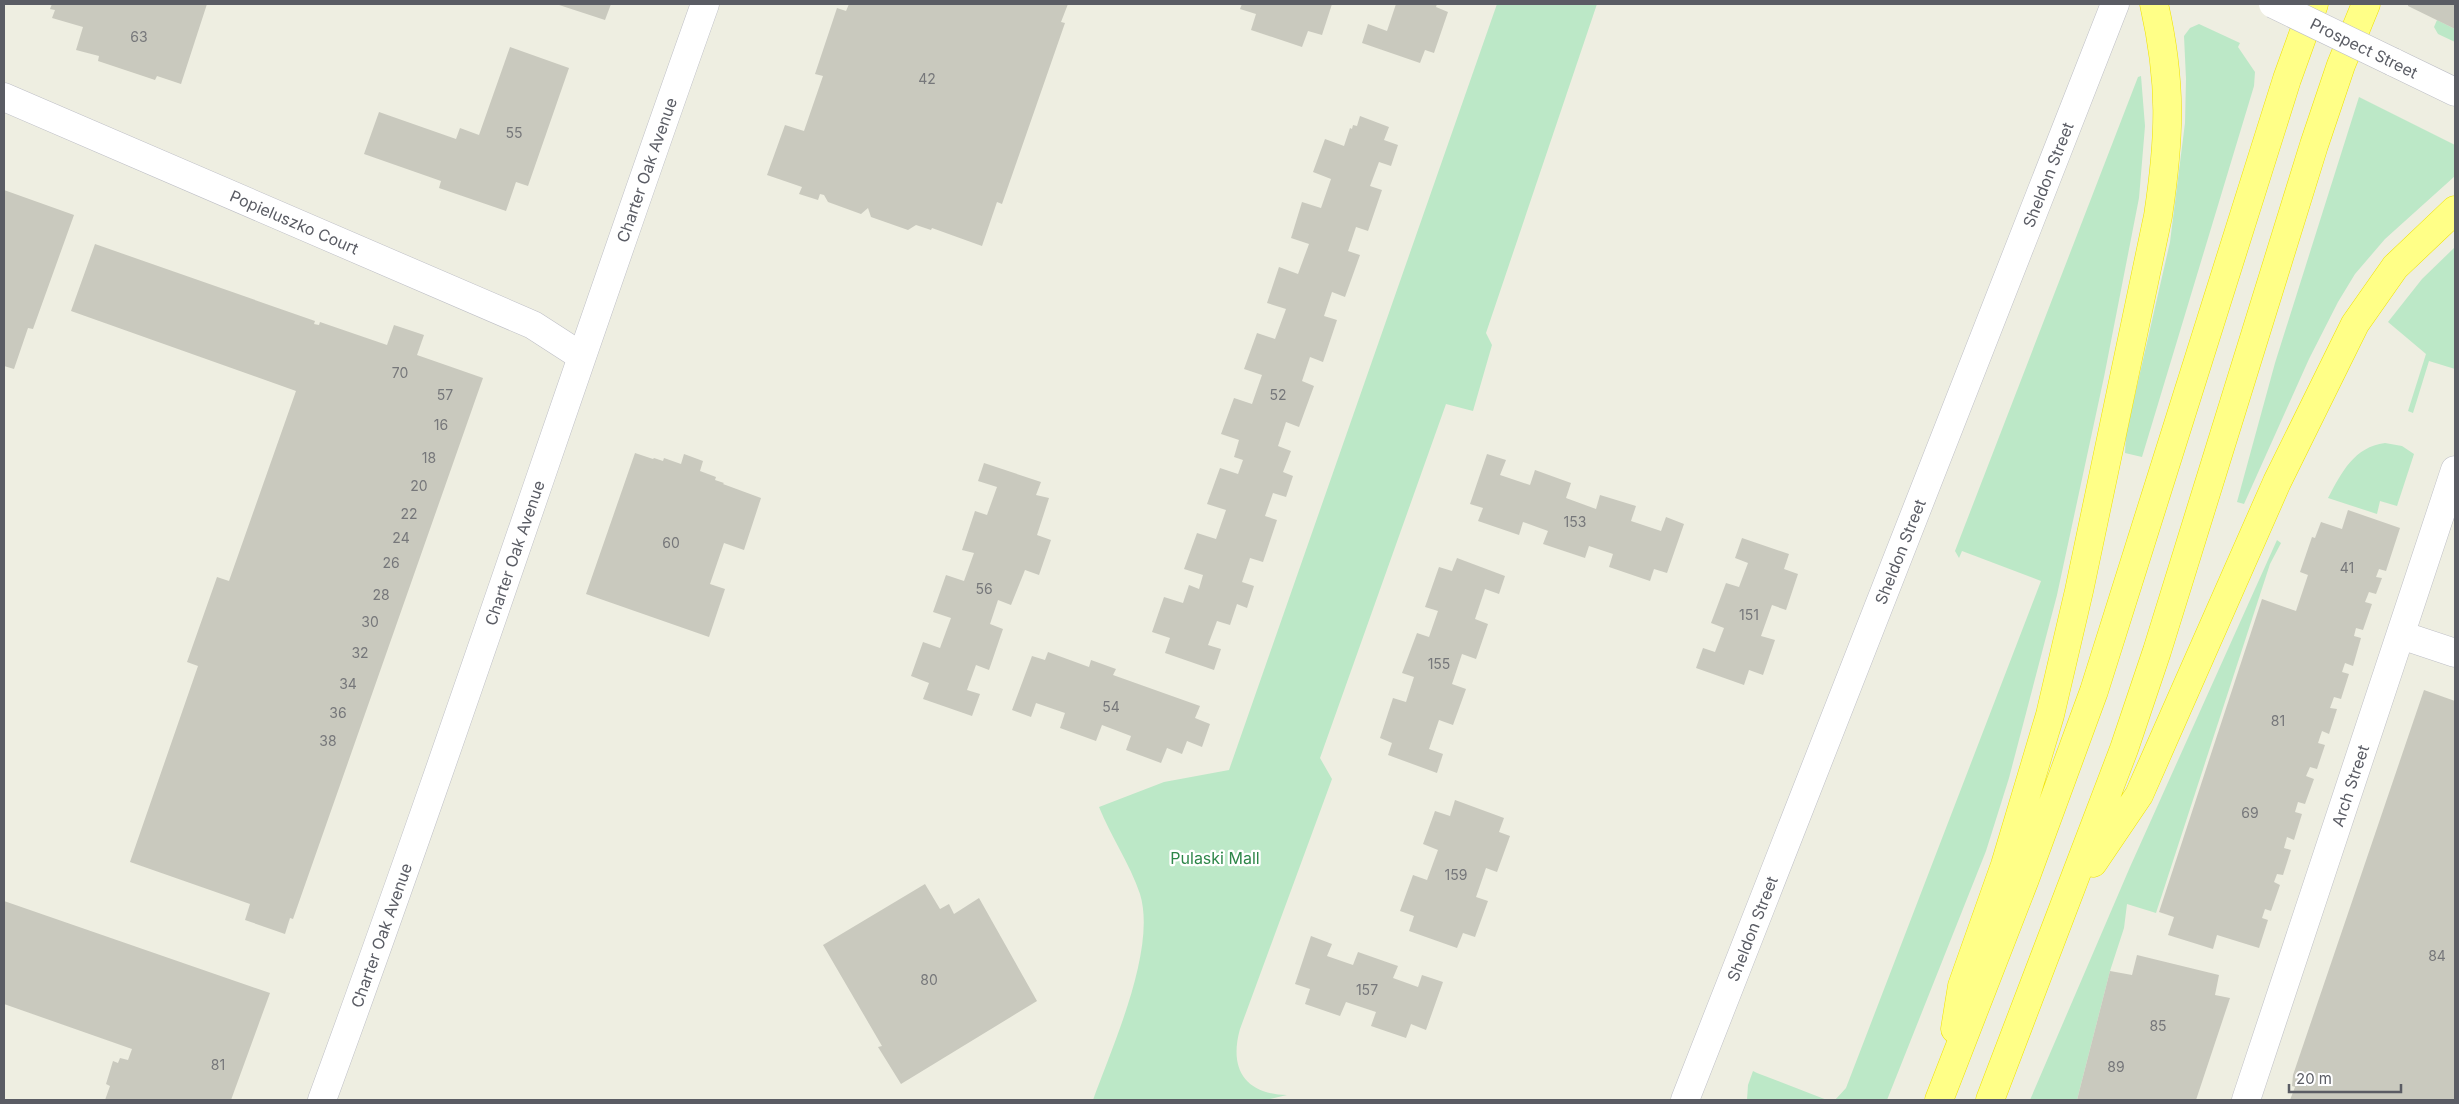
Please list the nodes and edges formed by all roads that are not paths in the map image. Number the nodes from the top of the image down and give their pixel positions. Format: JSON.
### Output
{"nodes":[{"id":1,"x":705,"y":4,"type":"edge"},
{"id":2,"x":2115,"y":4,"type":"edge"},
{"id":3,"x":2154,"y":4,"type":"edge"},
{"id":4,"x":2273,"y":4,"type":"edge"},
{"id":5,"x":2314,"y":4,"type":"edge"},
{"id":6,"x":2366,"y":4,"type":"edge"},
{"id":7,"x":2455,"y":92,"type":"edge"},
{"id":8,"x":4,"y":97,"type":"edge"},
{"id":9,"x":2455,"y":210,"type":"edge"},
{"id":10,"x":581,"y":356,"type":"junction"},
{"id":11,"x":2455,"y":470,"type":"edge"},
{"id":12,"x":2401,"y":635,"type":"junction"},
{"id":13,"x":2455,"y":654,"type":"edge"},
{"id":14,"x":2068,"y":899,"type":"junction"},
{"id":15,"x":1943,"y":1090,"type":"edge"},
{"id":16,"x":322,"y":1100,"type":"edge"},
{"id":17,"x":1685,"y":1100,"type":"edge"},
{"id":18,"x":1990,"y":1100,"type":"edge"},
{"id":19,"x":2246,"y":1100,"type":"edge"}],
"edges":[{"from":1,"to":10,"type":"street","name":"Charter Oak Avenue"},
{"from":2,"to":17,"type":"street","name":"Sheldon Street"},
{"from":3,"to":15,"type":"highway"},
{"from":4,"to":7,"type":"street","name":"Prospect Street","bridge":true},
{"from":5,"to":15,"type":"highway"},
{"from":6,"to":14,"type":"highway"},
{"from":8,"to":10,"type":"street","name":"Popieluszko Court"},
{"from":9,"to":14,"type":"highway"},
{"from":10,"to":16,"type":"street","name":"Charter Oak Avenue"},
{"from":11,"to":12,"type":"street","name":"Arch Street"},
{"from":12,"to":13,"type":"street"},
{"from":12,"to":19,"type":"street","name":"Arch Street"},
{"from":14,"to":18,"type":"highway"}]}
